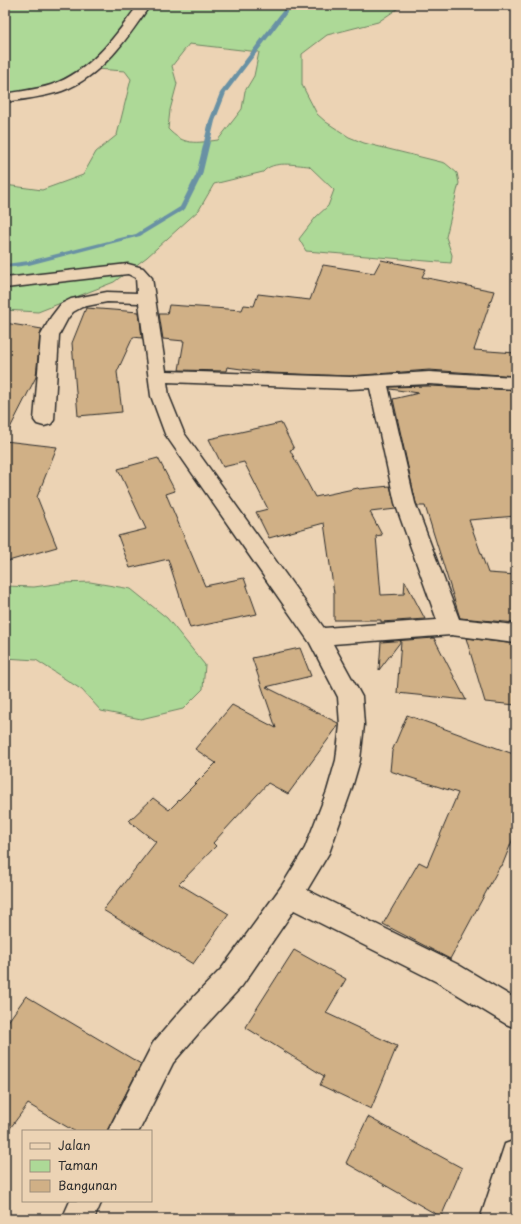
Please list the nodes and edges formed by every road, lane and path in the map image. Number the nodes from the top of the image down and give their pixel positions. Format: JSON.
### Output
{"nodes":[{"id":1,"x":144,"y":5,"type":"edge"},
{"id":2,"x":5,"y":98,"type":"edge"},
{"id":3,"x":5,"y":283,"type":"edge"},
{"id":4,"x":146,"y":298,"type":"junction"},
{"id":5,"x":158,"y":376,"type":"junction"},
{"id":6,"x":378,"y":381,"type":"junction"},
{"id":7,"x":516,"y":383,"type":"edge"},
{"id":8,"x":44,"y":420,"type":"dead end"},
{"id":9,"x":451,"y":627,"type":"junction"},
{"id":10,"x":516,"y":634,"type":"edge"},
{"id":11,"x":318,"y":637,"type":"junction"},
{"id":12,"x":290,"y":895,"type":"junction"},
{"id":13,"x":516,"y":1014,"type":"edge"},
{"id":14,"x":124,"y":1130,"type":"edge"},
{"id":15,"x":516,"y":1155,"type":"edge"},
{"id":16,"x":86,"y":1202,"type":"edge"},
{"id":17,"x":78,"y":1219,"type":"edge"},
{"id":18,"x":496,"y":1219,"type":"edge"}],
"edges":[{"from":1,"to":2,"type":"street"},
{"from":3,"to":4,"type":"street"},
{"from":4,"to":5,"type":"street"},
{"from":4,"to":8,"type":"street"},
{"from":5,"to":6,"type":"street"},
{"from":5,"to":11,"type":"street"},
{"from":6,"to":7,"type":"street"},
{"from":6,"to":9,"type":"street"},
{"from":9,"to":10,"type":"street"},
{"from":9,"to":11,"type":"street"},
{"from":11,"to":12,"type":"street"},
{"from":12,"to":13,"type":"street"},
{"from":12,"to":14,"type":"street"},
{"from":15,"to":18,"type":"street"},
{"from":16,"to":17,"type":"street"}]}
